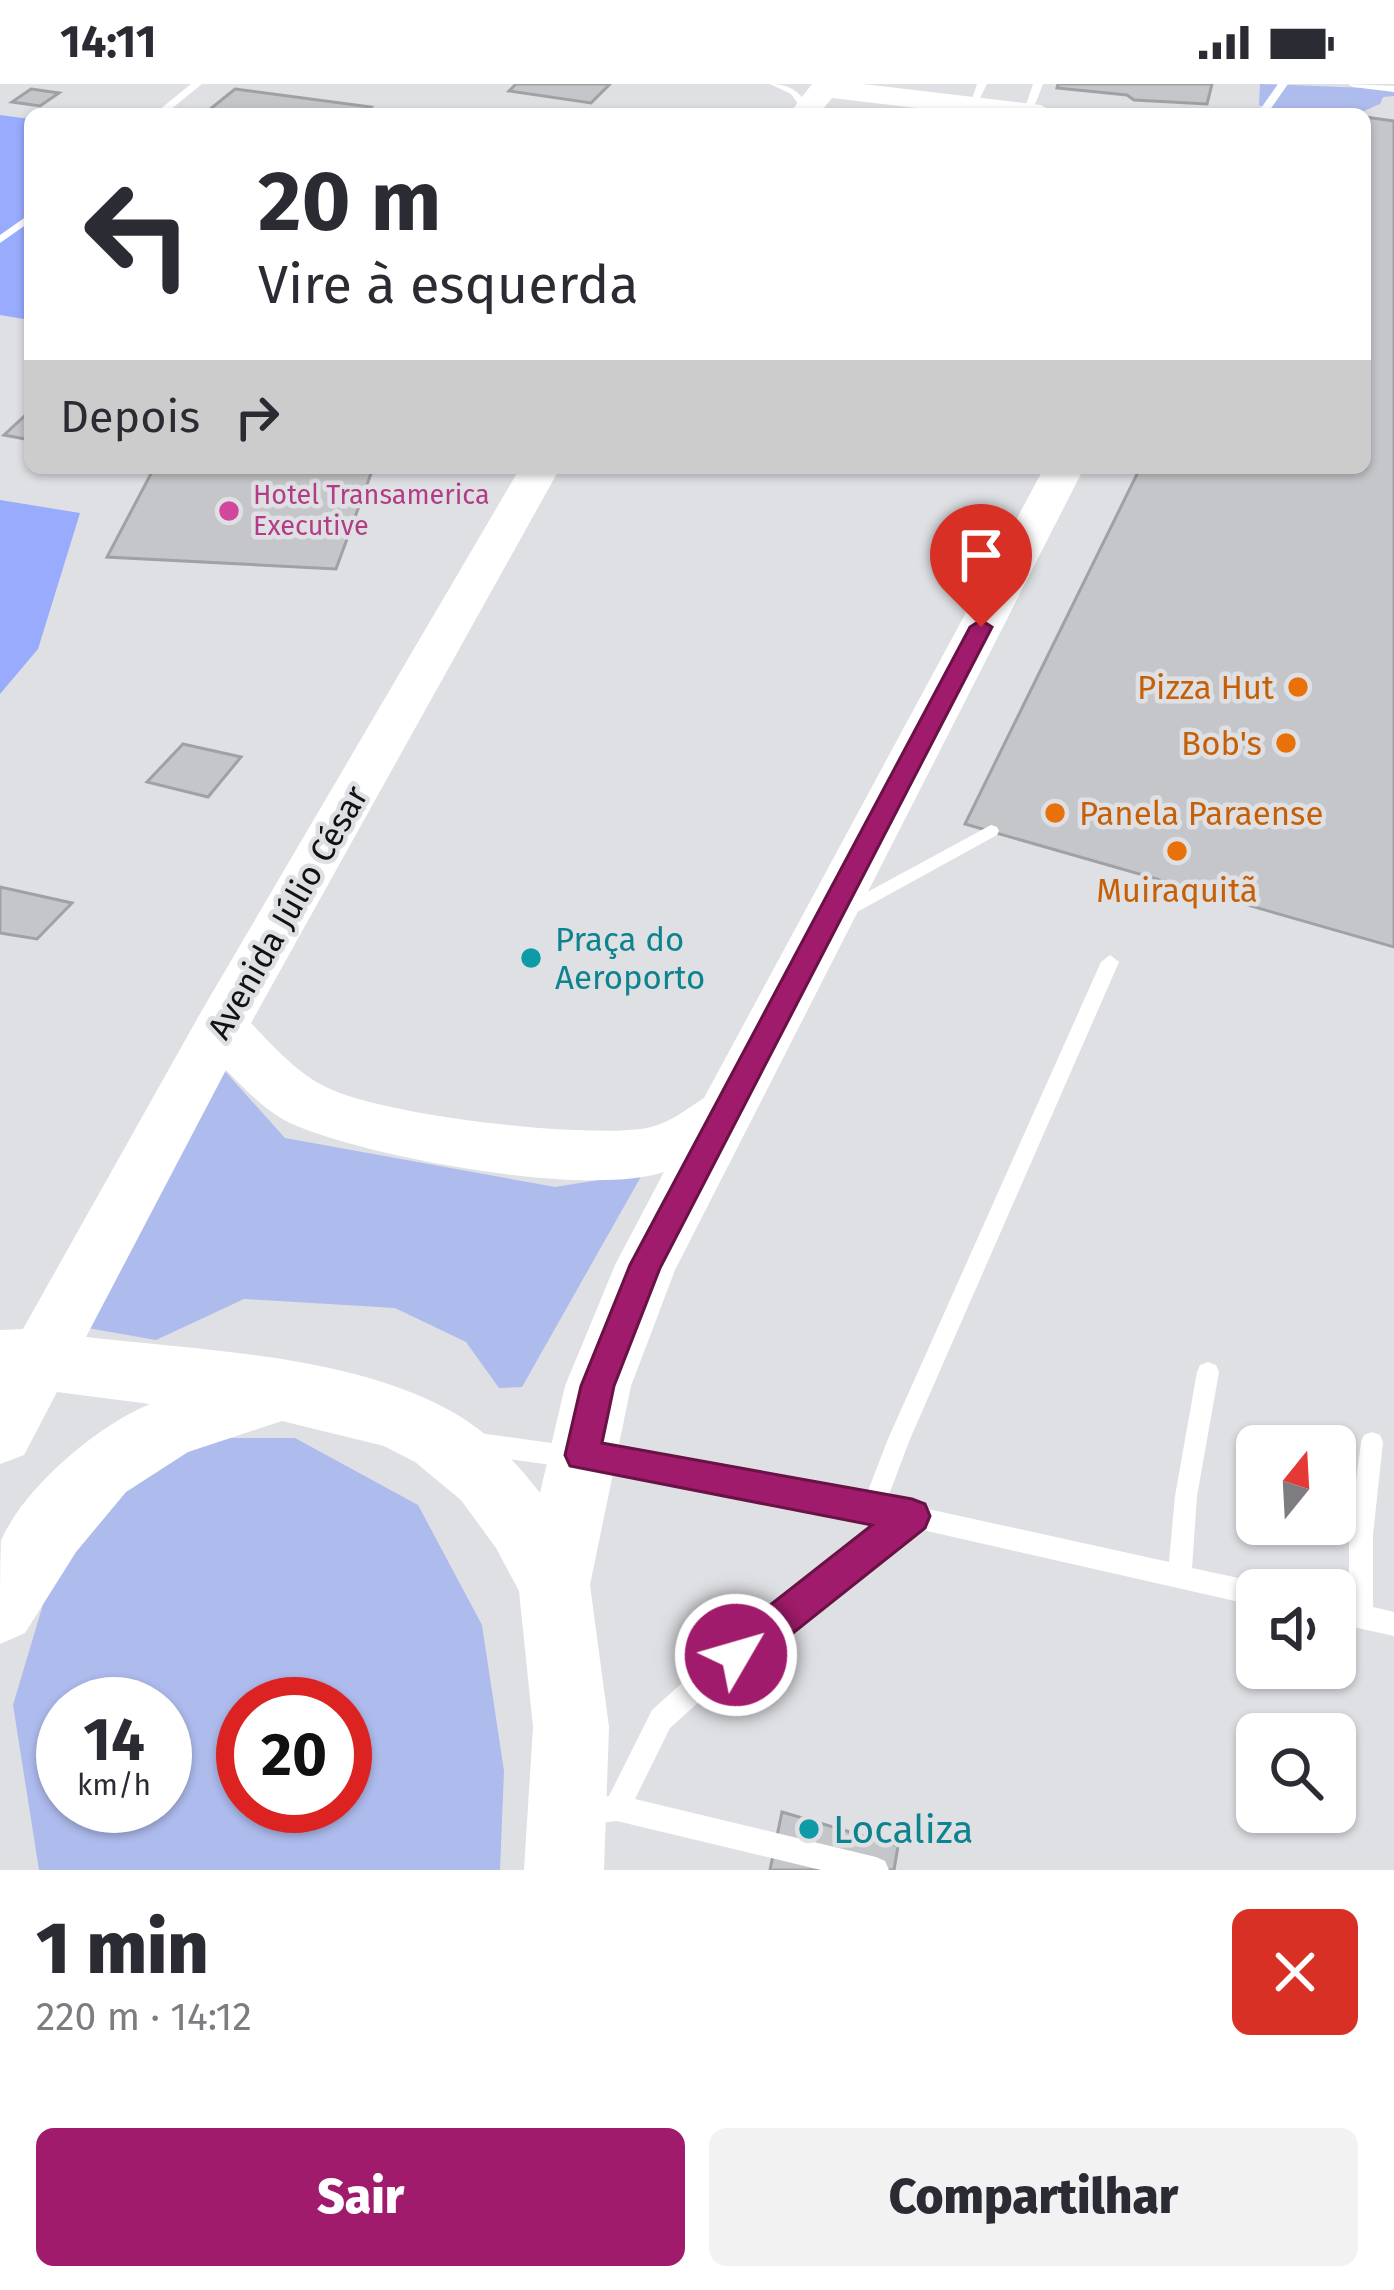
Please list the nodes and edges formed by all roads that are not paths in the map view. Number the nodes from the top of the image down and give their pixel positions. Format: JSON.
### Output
{"nodes":[{"id":1,"x":196,"y":84,"type":"edge"},
{"id":2,"x":775,"y":84,"type":"edge"},
{"id":3,"x":1353,"y":84,"type":"edge"},
{"id":4,"x":1394,"y":89,"type":"edge"},
{"id":5,"x":977,"y":95,"type":"edge"},
{"id":6,"x":808,"y":99,"type":"edge"},
{"id":7,"x":1036,"y":103,"type":"edge"},
{"id":8,"x":166,"y":108,"type":"edge"},
{"id":9,"x":24,"y":222,"type":"edge"},
{"id":10,"x":0,"y":240,"type":"edge"},
{"id":11,"x":538,"y":474,"type":"edge"},
{"id":12,"x":1061,"y":474,"type":"edge"},
{"id":13,"x":991,"y":831,"type":"dead end"},
{"id":14,"x":822,"y":924,"type":"junction"},
{"id":15,"x":1110,"y":962,"type":"dead end"},
{"id":16,"x":221,"y":1027,"type":"junction"},
{"id":17,"x":728,"y":1112,"type":"junction"},
{"id":18,"x":19,"y":1357,"type":"edge"},
{"id":19,"x":1208,"y":1372,"type":"dead end"},
{"id":20,"x":296,"y":1393,"type":"junction"},
{"id":21,"x":0,"y":1432,"type":"edge"},
{"id":22,"x":439,"y":1439,"type":"junction"},
{"id":23,"x":1372,"y":1442,"type":"dead end"},
{"id":24,"x":582,"y":1455,"type":"junction"},
{"id":25,"x":873,"y":1507,"type":"junction"},
{"id":26,"x":912,"y":1516,"type":"junction"},
{"id":27,"x":1180,"y":1576,"type":"junction"},
{"id":28,"x":554,"y":1585,"type":"junction"},
{"id":29,"x":1236,"y":1589,"type":"edge"},
{"id":30,"x":0,"y":1608,"type":"edge"},
{"id":31,"x":1356,"y":1616,"type":"edge"},
{"id":32,"x":1361,"y":1617,"type":"junction"},
{"id":33,"x":1394,"y":1624,"type":"edge"},
{"id":34,"x":583,"y":1831,"type":"edge"},
{"id":35,"x":876,"y":1870,"type":"edge"}],
"edges":[{"from":1,"to":8,"type":"lane"},
{"from":2,"to":6,"type":"lane"},
{"from":3,"to":4,"type":"lane"},
{"from":5,"to":6,"type":"street"},
{"from":5,"to":7,"type":"street"},
{"from":9,"to":10,"type":"lane"},
{"from":11,"to":16,"type":"street","name":"Avenida Júlio César"},
{"from":12,"to":14,"type":"street"},
{"from":13,"to":14,"type":"lane"},
{"from":14,"to":17,"type":"street"},
{"from":15,"to":25,"type":"lane"},
{"from":16,"to":17,"type":"street"},
{"from":16,"to":18,"type":"street","name":"Avenida Júlio César"},
{"from":17,"to":24,"type":"street"},
{"from":18,"to":20,"type":"street"},
{"from":18,"to":21,"type":"street","name":"Avenida Júlio César"},
{"from":19,"to":27,"type":"lane"},
{"from":20,"to":22,"type":"street"},
{"from":20,"to":30,"type":"street"},
{"from":22,"to":24,"type":"lane"},
{"from":22,"to":28,"type":"street"},
{"from":23,"to":32,"type":"lane"},
{"from":24,"to":25,"type":"lane"},
{"from":24,"to":28,"type":"street"},
{"from":25,"to":26,"type":"lane"},
{"from":26,"to":27,"type":"lane"},
{"from":26,"to":34,"type":"lane"},
{"from":27,"to":29,"type":"lane"},
{"from":28,"to":34,"type":"street"},
{"from":31,"to":32,"type":"lane"},
{"from":32,"to":33,"type":"lane"},
{"from":34,"to":35,"type":"lane"}]}
